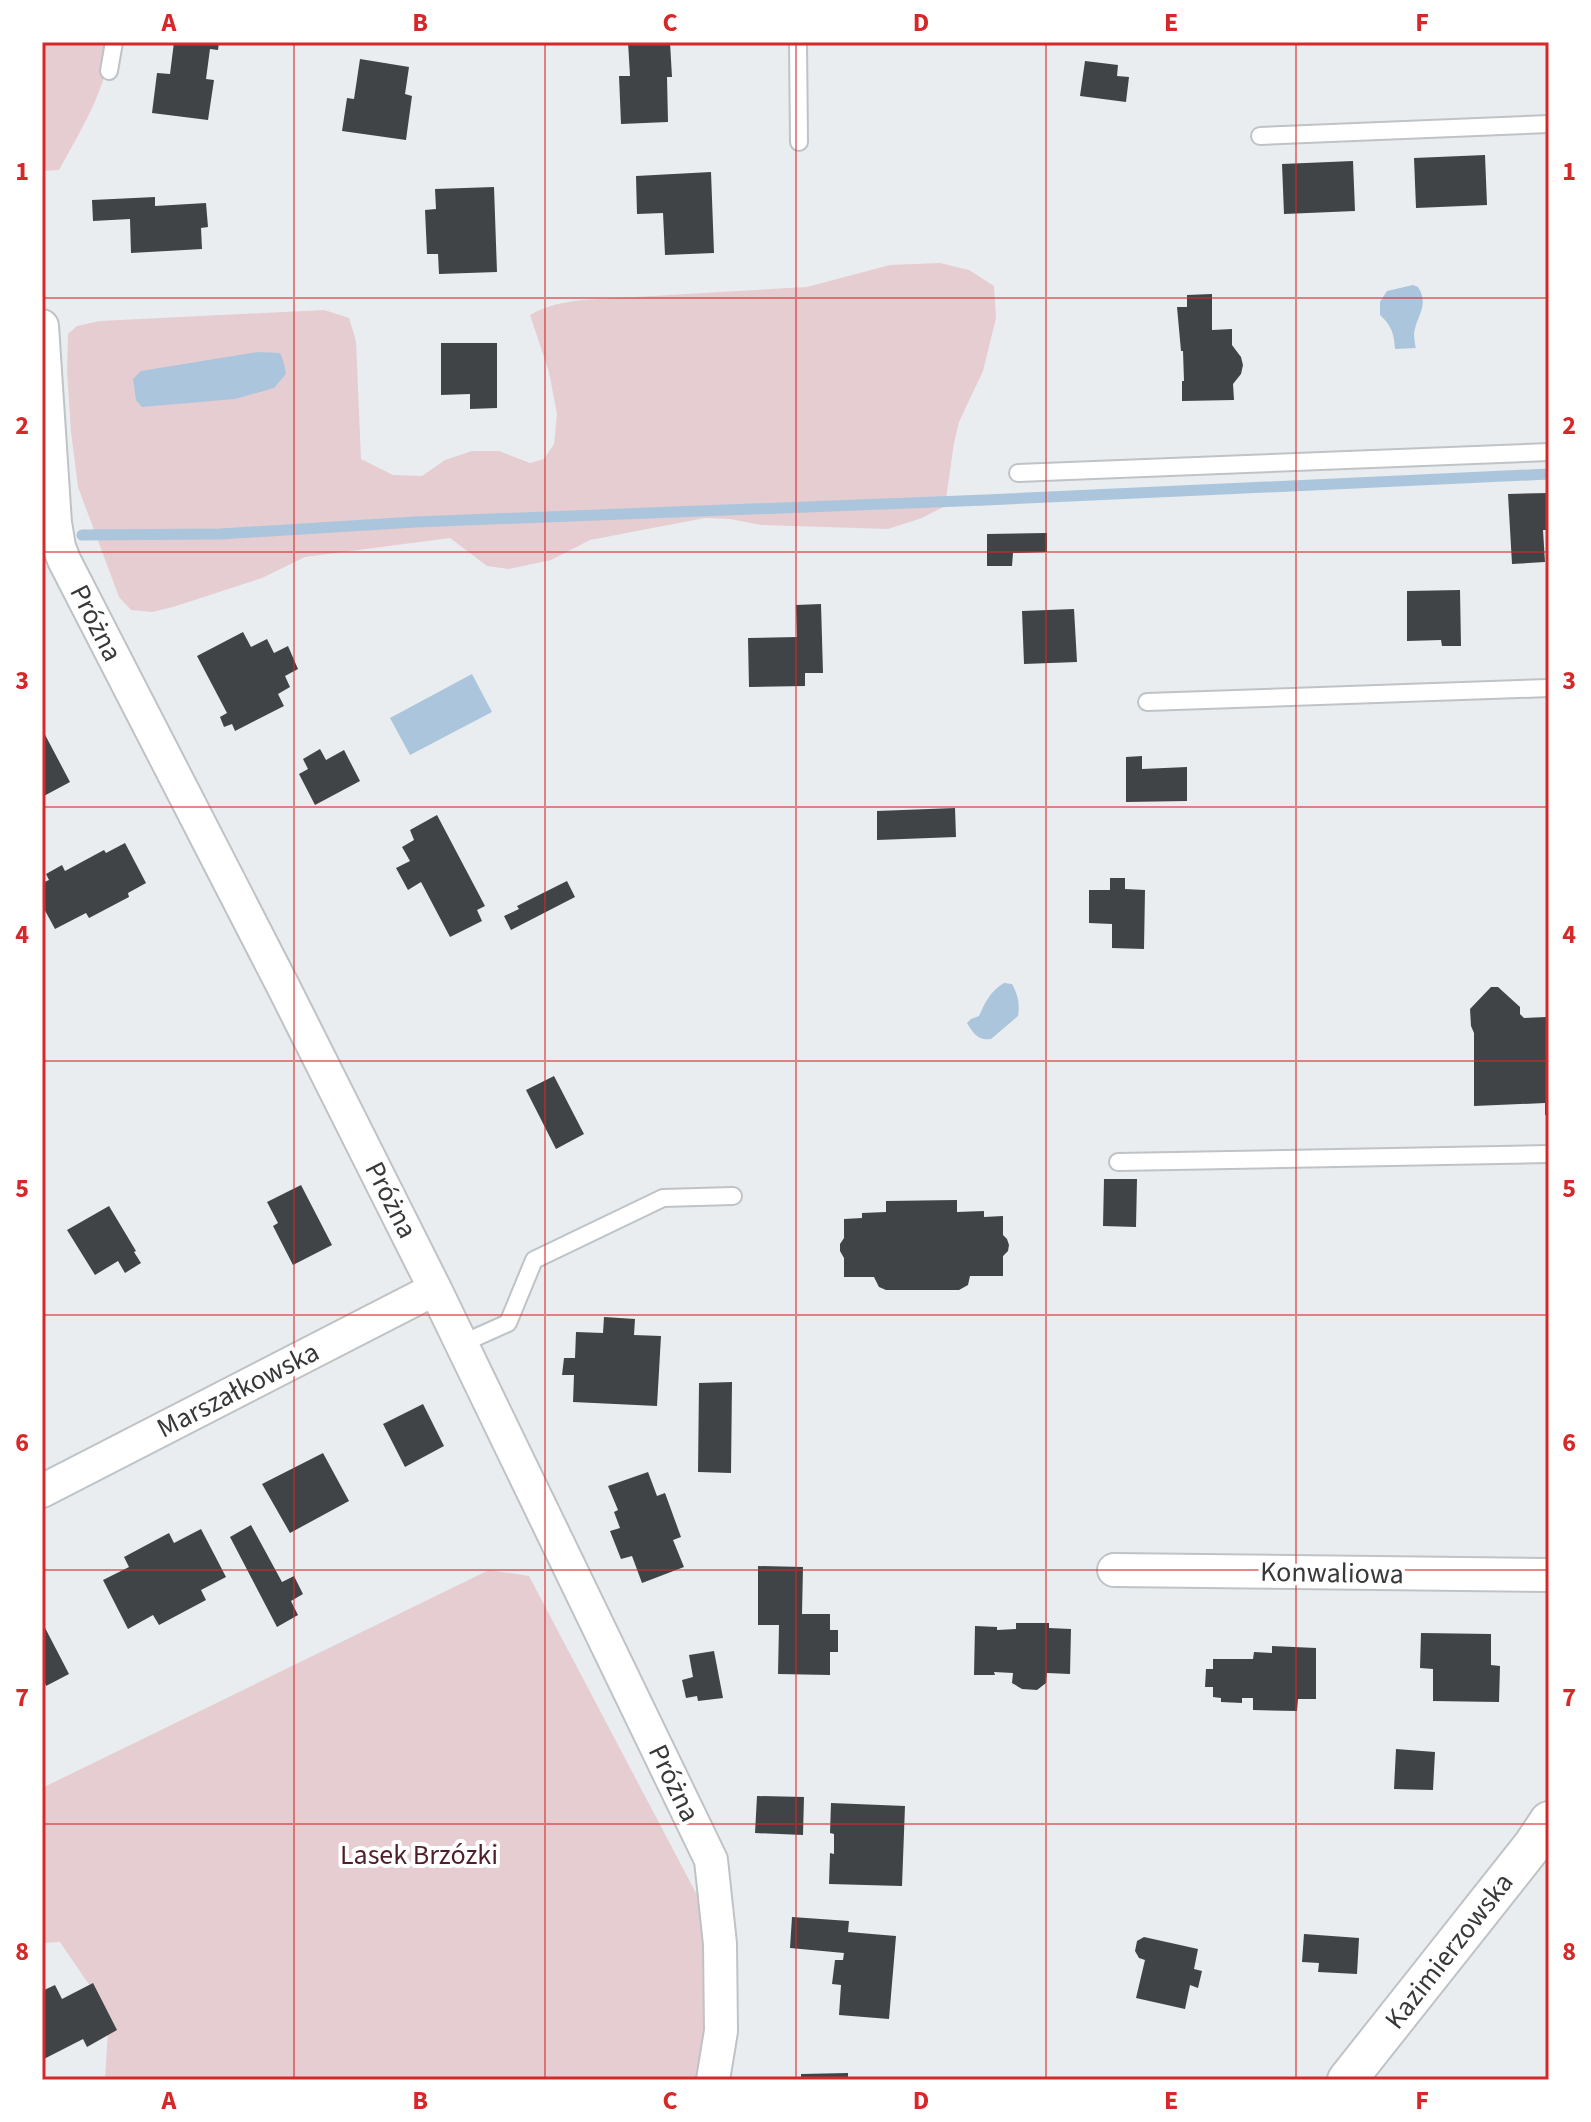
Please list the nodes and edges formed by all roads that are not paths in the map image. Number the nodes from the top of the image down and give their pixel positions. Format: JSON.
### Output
{"nodes":[{"id":1,"x":114,"y":42,"type":"edge"},
{"id":2,"x":798,"y":42,"type":"edge"},
{"id":3,"x":109,"y":71,"type":"dead end"},
{"id":4,"x":1549,"y":124,"type":"edge"},
{"id":5,"x":1260,"y":136,"type":"dead end"},
{"id":6,"x":799,"y":142,"type":"dead end"},
{"id":7,"x":42,"y":326,"type":"edge"},
{"id":8,"x":1549,"y":452,"type":"edge"},
{"id":9,"x":1018,"y":473,"type":"dead end"},
{"id":10,"x":1549,"y":688,"type":"edge"},
{"id":11,"x":1147,"y":702,"type":"dead end"},
{"id":12,"x":1549,"y":1154,"type":"edge"},
{"id":13,"x":1118,"y":1162,"type":"dead end"},
{"id":14,"x":733,"y":1196,"type":"dead end"},
{"id":15,"x":435,"y":1289,"type":"junction"},
{"id":16,"x":461,"y":1344,"type":"junction"},
{"id":17,"x":42,"y":1491,"type":"edge"},
{"id":18,"x":1114,"y":1570,"type":"dead end"},
{"id":19,"x":1549,"y":1575,"type":"edge"},
{"id":20,"x":1549,"y":1821,"type":"edge"},
{"id":21,"x":713,"y":2080,"type":"edge"},
{"id":22,"x":1347,"y":2080,"type":"edge"}],
"edges":[{"from":1,"to":3,"type":"lane"},
{"from":2,"to":6,"type":"lane"},
{"from":4,"to":5,"type":"lane"},
{"from":7,"to":15,"type":"street","name":"Próżna"},
{"from":8,"to":9,"type":"lane"},
{"from":10,"to":11,"type":"lane"},
{"from":12,"to":13,"type":"lane"},
{"from":14,"to":16,"type":"lane"},
{"from":15,"to":16,"type":"street","name":"Próżna"},
{"from":15,"to":17,"type":"street","name":"Marszałkowska"},
{"from":16,"to":21,"type":"street","name":"Próżna"},
{"from":18,"to":19,"type":"street","name":"Konwaliowa"},
{"from":20,"to":22,"type":"street","name":"Kazimierzowska"}]}
